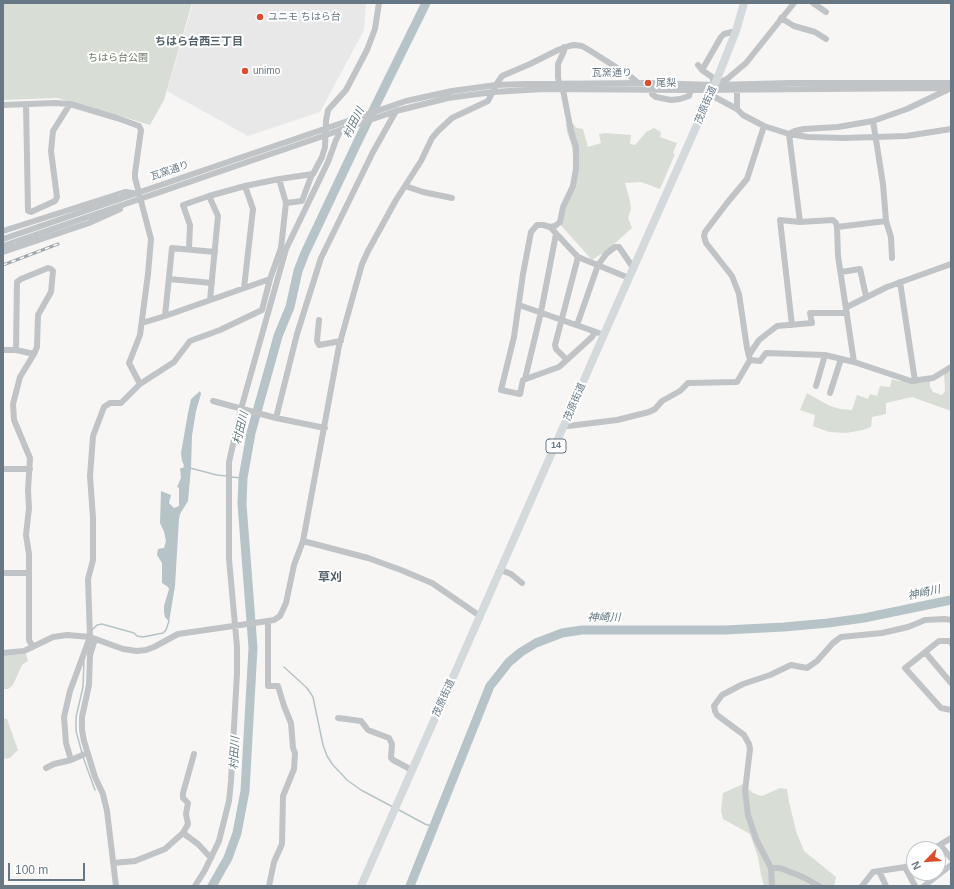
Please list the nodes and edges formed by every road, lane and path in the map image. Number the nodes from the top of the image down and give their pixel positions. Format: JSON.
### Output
{"nodes":[{"id":1,"x":379,"y":3,"type":"edge"},
{"id":2,"x":744,"y":3,"type":"edge"},
{"id":3,"x":794,"y":3,"type":"edge"},
{"id":4,"x":814,"y":3,"type":"edge"},
{"id":5,"x":826,"y":12,"type":"dead end"},
{"id":6,"x":781,"y":18,"type":"junction"},
{"id":7,"x":736,"y":31,"type":"junction"},
{"id":8,"x":826,"y":39,"type":"dead end"},
{"id":9,"x":564,"y":47,"type":"junction"},
{"id":10,"x":638,"y":83,"type":"junction"},
{"id":11,"x":951,"y":83,"type":"edge"},
{"id":12,"x":559,"y":84,"type":"junction"},
{"id":13,"x":496,"y":85,"type":"junction"},
{"id":14,"x":951,"y":88,"type":"edge"},
{"id":15,"x":652,"y":89,"type":"junction"},
{"id":16,"x":737,"y":89,"type":"junction"},
{"id":17,"x":563,"y":90,"type":"junction"},
{"id":18,"x":691,"y":90,"type":"junction"},
{"id":19,"x":713,"y":90,"type":"junction"},
{"id":20,"x":493,"y":92,"type":"junction"},
{"id":21,"x":26,"y":104,"type":"junction"},
{"id":22,"x":70,"y":104,"type":"junction"},
{"id":23,"x":3,"y":105,"type":"edge"},
{"id":24,"x":396,"y":108,"type":"junction"},
{"id":25,"x":737,"y":109,"type":"junction"},
{"id":26,"x":873,"y":121,"type":"junction"},
{"id":27,"x":764,"y":126,"type":"junction"},
{"id":28,"x":951,"y":129,"type":"edge"},
{"id":29,"x":341,"y":130,"type":"junction"},
{"id":30,"x":326,"y":131,"type":"junction"},
{"id":31,"x":789,"y":134,"type":"junction"},
{"id":32,"x":875,"y":138,"type":"junction"},
{"id":33,"x":312,"y":174,"type":"junction"},
{"id":34,"x":279,"y":179,"type":"junction"},
{"id":35,"x":245,"y":186,"type":"junction"},
{"id":36,"x":405,"y":186,"type":"junction"},
{"id":37,"x":137,"y":196,"type":"junction"},
{"id":38,"x":209,"y":196,"type":"junction"},
{"id":39,"x":452,"y":198,"type":"dead end"},
{"id":40,"x":286,"y":203,"type":"junction"},
{"id":41,"x":886,"y":221,"type":"junction"},
{"id":42,"x":800,"y":222,"type":"junction"},
{"id":43,"x":550,"y":227,"type":"junction"},
{"id":44,"x":837,"y":227,"type":"junction"},
{"id":45,"x":3,"y":231,"type":"edge"},
{"id":46,"x":556,"y":234,"type":"junction"},
{"id":47,"x":3,"y":239,"type":"edge"},
{"id":48,"x":3,"y":246,"type":"edge"},
{"id":49,"x":189,"y":249,"type":"junction"},
{"id":50,"x":3,"y":252,"type":"edge"},
{"id":51,"x":216,"y":252,"type":"junction"},
{"id":52,"x":578,"y":258,"type":"junction"},
{"id":53,"x":892,"y":258,"type":"dead end"},
{"id":54,"x":951,"y":264,"type":"edge"},
{"id":55,"x":598,"y":265,"type":"junction"},
{"id":56,"x":634,"y":269,"type":"junction"},
{"id":57,"x":841,"y":272,"type":"junction"},
{"id":58,"x":629,"y":278,"type":"junction"},
{"id":59,"x":169,"y":279,"type":"junction"},
{"id":60,"x":270,"y":279,"type":"junction"},
{"id":61,"x":900,"y":282,"type":"junction"},
{"id":62,"x":212,"y":283,"type":"junction"},
{"id":63,"x":244,"y":288,"type":"junction"},
{"id":64,"x":866,"y":296,"type":"junction"},
{"id":65,"x":210,"y":300,"type":"junction"},
{"id":66,"x":519,"y":305,"type":"junction"},
{"id":67,"x":847,"y":310,"type":"junction"},
{"id":68,"x":541,"y":312,"type":"junction"},
{"id":69,"x":165,"y":316,"type":"junction"},
{"id":70,"x":319,"y":320,"type":"dead end"},
{"id":71,"x":563,"y":320,"type":"junction"},
{"id":72,"x":142,"y":323,"type":"junction"},
{"id":73,"x":577,"y":325,"type":"junction"},
{"id":74,"x":792,"y":325,"type":"junction"},
{"id":75,"x":595,"y":332,"type":"junction"},
{"id":76,"x":604,"y":335,"type":"junction"},
{"id":77,"x":341,"y":341,"type":"junction"},
{"id":78,"x":3,"y":350,"type":"edge"},
{"id":79,"x":16,"y":350,"type":"junction"},
{"id":80,"x":34,"y":354,"type":"junction"},
{"id":81,"x":825,"y":356,"type":"junction"},
{"id":82,"x":750,"y":358,"type":"junction"},
{"id":83,"x":841,"y":359,"type":"junction"},
{"id":84,"x":567,"y":360,"type":"junction"},
{"id":85,"x":854,"y":362,"type":"junction"},
{"id":86,"x":951,"y":367,"type":"edge"},
{"id":87,"x":525,"y":379,"type":"junction"},
{"id":88,"x":915,"y":381,"type":"junction"},
{"id":89,"x":140,"y":384,"type":"junction"},
{"id":90,"x":816,"y":386,"type":"dead end"},
{"id":91,"x":830,"y":393,"type":"dead end"},
{"id":92,"x":214,"y":401,"type":"dead end"},
{"id":93,"x":241,"y":409,"type":"junction"},
{"id":94,"x":276,"y":418,"type":"junction"},
{"id":95,"x":565,"y":425,"type":"junction"},
{"id":96,"x":325,"y":428,"type":"junction"},
{"id":97,"x":3,"y":469,"type":"edge"},
{"id":98,"x":30,"y":469,"type":"junction"},
{"id":99,"x":303,"y":540,"type":"junction"},
{"id":100,"x":501,"y":570,"type":"junction"},
{"id":101,"x":3,"y":573,"type":"edge"},
{"id":102,"x":29,"y":573,"type":"junction"},
{"id":103,"x":522,"y":583,"type":"dead end"},
{"id":104,"x":480,"y":616,"type":"junction"},
{"id":105,"x":951,"y":620,"type":"edge"},
{"id":106,"x":268,"y":621,"type":"junction"},
{"id":107,"x":235,"y":626,"type":"junction"},
{"id":108,"x":92,"y":638,"type":"junction"},
{"id":109,"x":951,"y":642,"type":"edge"},
{"id":110,"x":33,"y":647,"type":"junction"},
{"id":111,"x":925,"y":652,"type":"junction"},
{"id":112,"x":3,"y":653,"type":"edge"},
{"id":113,"x":951,"y":683,"type":"edge"},
{"id":114,"x":951,"y":710,"type":"edge"},
{"id":115,"x":338,"y":718,"type":"dead end"},
{"id":116,"x":87,"y":753,"type":"junction"},
{"id":117,"x":194,"y":754,"type":"dead end"},
{"id":118,"x":71,"y":760,"type":"junction"},
{"id":119,"x":46,"y":768,"type":"dead end"},
{"id":120,"x":412,"y":770,"type":"junction"},
{"id":121,"x":183,"y":833,"type":"junction"},
{"id":122,"x":211,"y":858,"type":"junction"},
{"id":123,"x":113,"y":863,"type":"junction"},
{"id":124,"x":951,"y":865,"type":"edge"},
{"id":125,"x":905,"y":867,"type":"joint"},
{"id":126,"x":771,"y":868,"type":"junction"},
{"id":127,"x":879,"y":871,"type":"junction"},
{"id":128,"x":116,"y":886,"type":"edge"},
{"id":129,"x":195,"y":886,"type":"edge"},
{"id":130,"x":269,"y":886,"type":"edge"},
{"id":131,"x":361,"y":886,"type":"edge"},
{"id":132,"x":772,"y":886,"type":"edge"},
{"id":133,"x":819,"y":886,"type":"edge"},
{"id":134,"x":862,"y":886,"type":"edge"},
{"id":135,"x":886,"y":886,"type":"edge"},
{"id":136,"x":915,"y":886,"type":"edge"},
{"id":137,"x":924,"y":886,"type":"edge"}],
"edges":[{"from":1,"to":30,"type":"street"},
{"from":2,"to":7,"type":"main road","name":"茂原街道","number":"14"},
{"from":3,"to":6,"type":"street"},
{"from":4,"to":5,"type":"street"},
{"from":6,"to":8,"type":"street"},
{"from":6,"to":19,"type":"street"},
{"from":7,"to":19,"type":"main road","name":"茂原街道","number":"14"},
{"from":7,"to":19,"type":"street"},
{"from":9,"to":10,"type":"street"},
{"from":9,"to":12,"type":"street"},
{"from":9,"to":13,"type":"street"},
{"from":10,"to":12,"type":"street","name":"瓦窯通り"},
{"from":10,"to":19,"type":"street","name":"瓦窯通り"},
{"from":11,"to":19,"type":"street","name":"瓦窯通り"},
{"from":12,"to":13,"type":"street","name":"瓦窯通り"},
{"from":13,"to":20,"type":"street"},
{"from":13,"to":24,"type":"street","name":"瓦窯通り"},
{"from":14,"to":16,"type":"street","name":"瓦窯通り"},
{"from":14,"to":26,"type":"street"},
{"from":15,"to":17,"type":"street","name":"瓦窯通り"},
{"from":15,"to":18,"type":"street","name":"瓦窯通り"},
{"from":15,"to":18,"type":"street"},
{"from":16,"to":19,"type":"street","name":"瓦窯通り"},
{"from":16,"to":25,"type":"street"},
{"from":17,"to":20,"type":"street","name":"瓦窯通り"},
{"from":17,"to":43,"type":"street"},
{"from":18,"to":19,"type":"street","name":"瓦窯通り"},
{"from":19,"to":25,"type":"street"},
{"from":19,"to":56,"type":"main road","name":"茂原街道","number":"14"},
{"from":20,"to":24,"type":"street","name":"瓦窯通り"},
{"from":20,"to":36,"type":"street"},
{"from":21,"to":22,"type":"street"},
{"from":21,"to":22,"type":"street"},
{"from":21,"to":23,"type":"street"},
{"from":22,"to":72,"type":"street"},
{"from":24,"to":29,"type":"street","name":"瓦窯通り"},
{"from":24,"to":30,"type":"street","name":"瓦窯通り"},
{"from":24,"to":94,"type":"street"},
{"from":25,"to":27,"type":"street"},
{"from":26,"to":31,"type":"street"},
{"from":26,"to":32,"type":"street"},
{"from":27,"to":31,"type":"street"},
{"from":27,"to":82,"type":"street"},
{"from":28,"to":32,"type":"street"},
{"from":29,"to":30,"type":"street","name":"瓦窯通り"},
{"from":29,"to":93,"type":"street"},
{"from":30,"to":33,"type":"street"},
{"from":30,"to":37,"type":"street","name":"瓦窯通り"},
{"from":31,"to":32,"type":"street"},
{"from":31,"to":42,"type":"street"},
{"from":32,"to":41,"type":"street"},
{"from":33,"to":34,"type":"street"},
{"from":33,"to":40,"type":"street"},
{"from":34,"to":35,"type":"street"},
{"from":34,"to":40,"type":"street"},
{"from":35,"to":38,"type":"street"},
{"from":35,"to":63,"type":"street"},
{"from":36,"to":39,"type":"street"},
{"from":36,"to":77,"type":"street"},
{"from":37,"to":45,"type":"street"},
{"from":37,"to":47,"type":"street","name":"瓦窯通り"},
{"from":37,"to":48,"type":"street","name":"瓦窯通り"},
{"from":37,"to":50,"type":"street"},
{"from":38,"to":49,"type":"street"},
{"from":38,"to":51,"type":"street"},
{"from":40,"to":60,"type":"street"},
{"from":41,"to":44,"type":"street"},
{"from":41,"to":53,"type":"street"},
{"from":42,"to":44,"type":"street"},
{"from":42,"to":74,"type":"street"},
{"from":43,"to":46,"type":"street"},
{"from":43,"to":66,"type":"street"},
{"from":44,"to":57,"type":"street"},
{"from":46,"to":52,"type":"street"},
{"from":46,"to":68,"type":"street"},
{"from":49,"to":51,"type":"street"},
{"from":49,"to":59,"type":"street"},
{"from":51,"to":62,"type":"street"},
{"from":52,"to":55,"type":"street"},
{"from":52,"to":71,"type":"street"},
{"from":54,"to":61,"type":"street"},
{"from":55,"to":56,"type":"street"},
{"from":55,"to":58,"type":"street"},
{"from":55,"to":73,"type":"street"},
{"from":56,"to":58,"type":"main road","name":"茂原街道","number":"14"},
{"from":57,"to":64,"type":"street"},
{"from":57,"to":67,"type":"street"},
{"from":58,"to":76,"type":"main road","name":"茂原街道","number":"14"},
{"from":59,"to":62,"type":"street"},
{"from":59,"to":69,"type":"street"},
{"from":60,"to":63,"type":"street"},
{"from":60,"to":89,"type":"street"},
{"from":61,"to":64,"type":"street"},
{"from":61,"to":88,"type":"street"},
{"from":62,"to":65,"type":"street"},
{"from":63,"to":65,"type":"street"},
{"from":64,"to":67,"type":"street"},
{"from":65,"to":69,"type":"street"},
{"from":66,"to":68,"type":"street"},
{"from":66,"to":87,"type":"street"},
{"from":67,"to":74,"type":"street"},
{"from":67,"to":85,"type":"street"},
{"from":68,"to":71,"type":"street"},
{"from":68,"to":87,"type":"street"},
{"from":69,"to":72,"type":"street"},
{"from":70,"to":77,"type":"street"},
{"from":71,"to":73,"type":"street"},
{"from":71,"to":84,"type":"street"},
{"from":72,"to":89,"type":"street"},
{"from":73,"to":75,"type":"street"},
{"from":74,"to":82,"type":"street"},
{"from":75,"to":76,"type":"street"},
{"from":75,"to":84,"type":"street"},
{"from":76,"to":95,"type":"main road","name":"茂原街道","number":"14"},
{"from":77,"to":96,"type":"street"},
{"from":78,"to":79,"type":"street"},
{"from":79,"to":80,"type":"street"},
{"from":79,"to":80,"type":"street"},
{"from":80,"to":98,"type":"street"},
{"from":81,"to":82,"type":"street"},
{"from":81,"to":83,"type":"street"},
{"from":81,"to":90,"type":"street"},
{"from":82,"to":95,"type":"street"},
{"from":83,"to":85,"type":"street"},
{"from":83,"to":91,"type":"street"},
{"from":84,"to":87,"type":"street"},
{"from":85,"to":88,"type":"street"},
{"from":86,"to":88,"type":"street"},
{"from":89,"to":108,"type":"street"},
{"from":92,"to":93,"type":"street"},
{"from":93,"to":94,"type":"street"},
{"from":93,"to":107,"type":"street"},
{"from":94,"to":96,"type":"street"},
{"from":95,"to":100,"type":"main road","name":"茂原街道","number":"14"},
{"from":96,"to":99,"type":"street"},
{"from":97,"to":98,"type":"street"},
{"from":98,"to":102,"type":"street"},
{"from":99,"to":104,"type":"street"},
{"from":99,"to":106,"type":"street"},
{"from":100,"to":103,"type":"street"},
{"from":100,"to":104,"type":"main road","name":"茂原街道","number":"14"},
{"from":101,"to":102,"type":"street"},
{"from":102,"to":110,"type":"street"},
{"from":104,"to":120,"type":"main road","name":"茂原街道","number":"14"},
{"from":105,"to":126,"type":"street"},
{"from":106,"to":107,"type":"street"},
{"from":106,"to":130,"type":"street"},
{"from":107,"to":108,"type":"street"},
{"from":107,"to":122,"type":"street"},
{"from":108,"to":110,"type":"street"},
{"from":108,"to":116,"type":"street"},
{"from":108,"to":118,"type":"street"},
{"from":109,"to":111,"type":"street"},
{"from":110,"to":112,"type":"street"},
{"from":111,"to":113,"type":"street"},
{"from":111,"to":114,"type":"street"},
{"from":115,"to":120,"type":"street"},
{"from":116,"to":118,"type":"street"},
{"from":116,"to":123,"type":"street"},
{"from":117,"to":121,"type":"street"},
{"from":118,"to":119,"type":"street"},
{"from":120,"to":131,"type":"main road","name":"茂原街道","number":"14"},
{"from":121,"to":122,"type":"street"},
{"from":121,"to":123,"type":"street"},
{"from":122,"to":129,"type":"street"},
{"from":123,"to":128,"type":"street"},
{"from":124,"to":137,"type":"street"},
{"from":125,"to":127,"type":"street"},
{"from":125,"to":136,"type":"street"},
{"from":126,"to":132,"type":"street"},
{"from":126,"to":133,"type":"street"},
{"from":127,"to":134,"type":"street"},
{"from":127,"to":135,"type":"street"}]}
